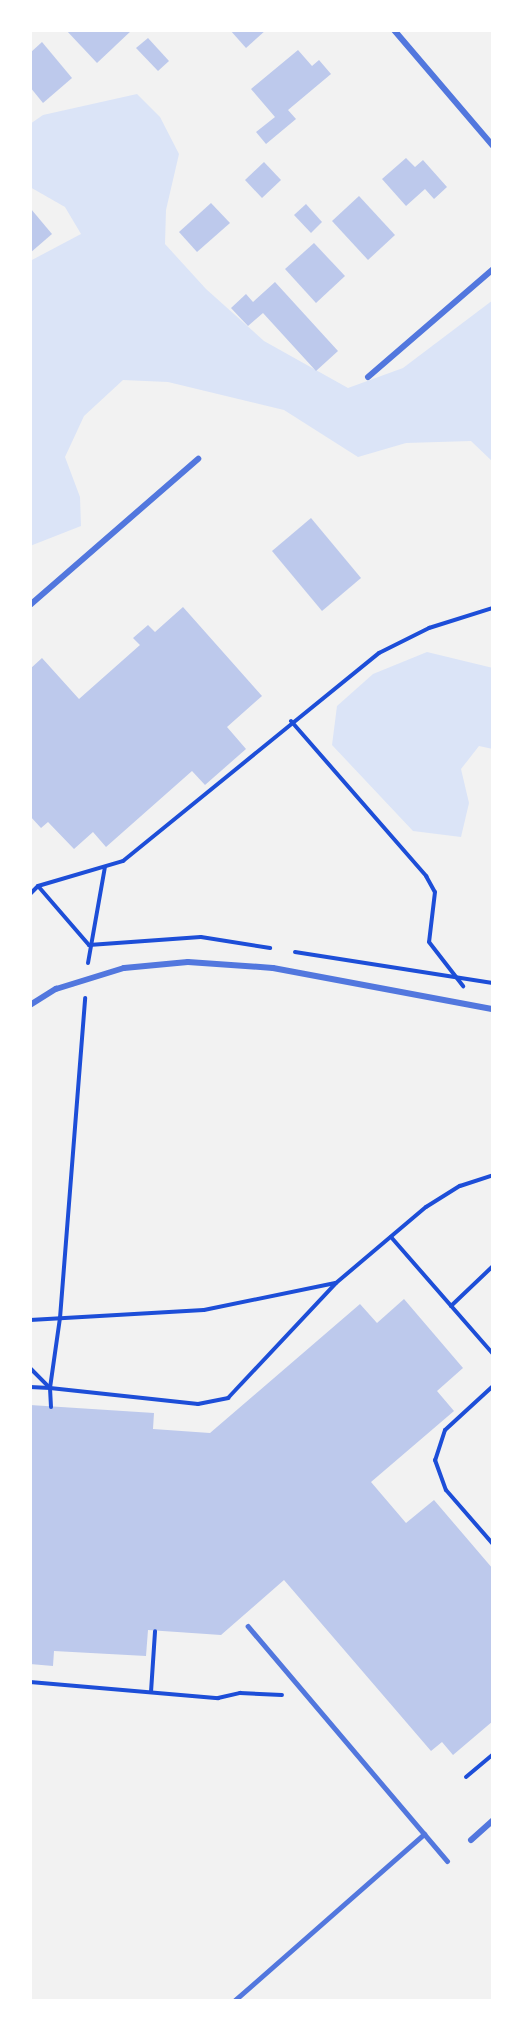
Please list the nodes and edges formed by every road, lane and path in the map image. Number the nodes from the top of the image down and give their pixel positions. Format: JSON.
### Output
{"nodes":[{"id":1,"x":394,"y":30,"type":"edge"},
{"id":2,"x":493,"y":146,"type":"edge"},
{"id":3,"x":493,"y":269,"type":"edge"},
{"id":4,"x":368,"y":377,"type":"dead end"},
{"id":5,"x":198,"y":459,"type":"dead end"},
{"id":6,"x":30,"y":605,"type":"edge"},
{"id":7,"x":493,"y":608,"type":"edge"},
{"id":8,"x":291,"y":721,"type":"junction"},
{"id":9,"x":105,"y":867,"type":"junction"},
{"id":10,"x":30,"y":894,"type":"edge"},
{"id":11,"x":87,"y":980,"type":"junction"},
{"id":12,"x":30,"y":1005,"type":"edge"},
{"id":13,"x":480,"y":1006,"type":"junction"},
{"id":14,"x":493,"y":1009,"type":"edge"},
{"id":15,"x":493,"y":1175,"type":"edge"},
{"id":16,"x":390,"y":1237,"type":"junction"},
{"id":17,"x":493,"y":1266,"type":"edge"},
{"id":18,"x":336,"y":1283,"type":"junction"},
{"id":19,"x":451,"y":1306,"type":"junction"},
{"id":20,"x":60,"y":1318,"type":"junction"},
{"id":21,"x":30,"y":1320,"type":"edge"},
{"id":22,"x":493,"y":1354,"type":"edge"},
{"id":23,"x":30,"y":1368,"type":"edge"},
{"id":24,"x":493,"y":1386,"type":"edge"},
{"id":25,"x":30,"y":1387,"type":"edge"},
{"id":26,"x":50,"y":1388,"type":"junction"},
{"id":27,"x":51,"y":1407,"type":"dead end"},
{"id":28,"x":493,"y":1544,"type":"edge"},
{"id":29,"x":248,"y":1626,"type":"dead end"},
{"id":30,"x":155,"y":1631,"type":"dead end"},
{"id":31,"x":30,"y":1682,"type":"edge"},
{"id":32,"x":151,"y":1692,"type":"junction"},
{"id":33,"x":287,"y":1699,"type":"dead end"},
{"id":34,"x":493,"y":1754,"type":"edge"},
{"id":35,"x":466,"y":1778,"type":"dead end"},
{"id":36,"x":493,"y":1820,"type":"edge"},
{"id":37,"x":424,"y":1834,"type":"junction"},
{"id":38,"x":471,"y":1840,"type":"dead end"},
{"id":39,"x":447,"y":1861,"type":"dead end"},
{"id":40,"x":234,"y":2001,"type":"edge"}],
"edges":[{"from":1,"to":2,"type":"street"},
{"from":3,"to":4,"type":"street"},
{"from":5,"to":6,"type":"street"},
{"from":7,"to":8,"type":"path"},
{"from":8,"to":9,"type":"path"},
{"from":8,"to":13,"type":"path"},
{"from":9,"to":10,"type":"path"},
{"from":9,"to":11,"type":"path"},
{"from":11,"to":12,"type":"street"},
{"from":11,"to":13,"type":"street"},
{"from":11,"to":20,"type":"path"},
{"from":13,"to":14,"type":"street"},
{"from":15,"to":16,"type":"path"},
{"from":16,"to":18,"type":"path"},
{"from":16,"to":19,"type":"path"},
{"from":17,"to":19,"type":"path"},
{"from":18,"to":20,"type":"path"},
{"from":18,"to":26,"type":"path"},
{"from":19,"to":22,"type":"path"},
{"from":20,"to":21,"type":"path"},
{"from":20,"to":26,"type":"path"},
{"from":23,"to":26,"type":"path"},
{"from":24,"to":28,"type":"path"},
{"from":25,"to":26,"type":"path"},
{"from":26,"to":27,"type":"path"},
{"from":29,"to":37,"type":"lane"},
{"from":30,"to":32,"type":"path"},
{"from":31,"to":32,"type":"path"},
{"from":32,"to":33,"type":"path"},
{"from":34,"to":35,"type":"path"},
{"from":36,"to":38,"type":"street"},
{"from":37,"to":39,"type":"lane"},
{"from":37,"to":40,"type":"lane"}]}
